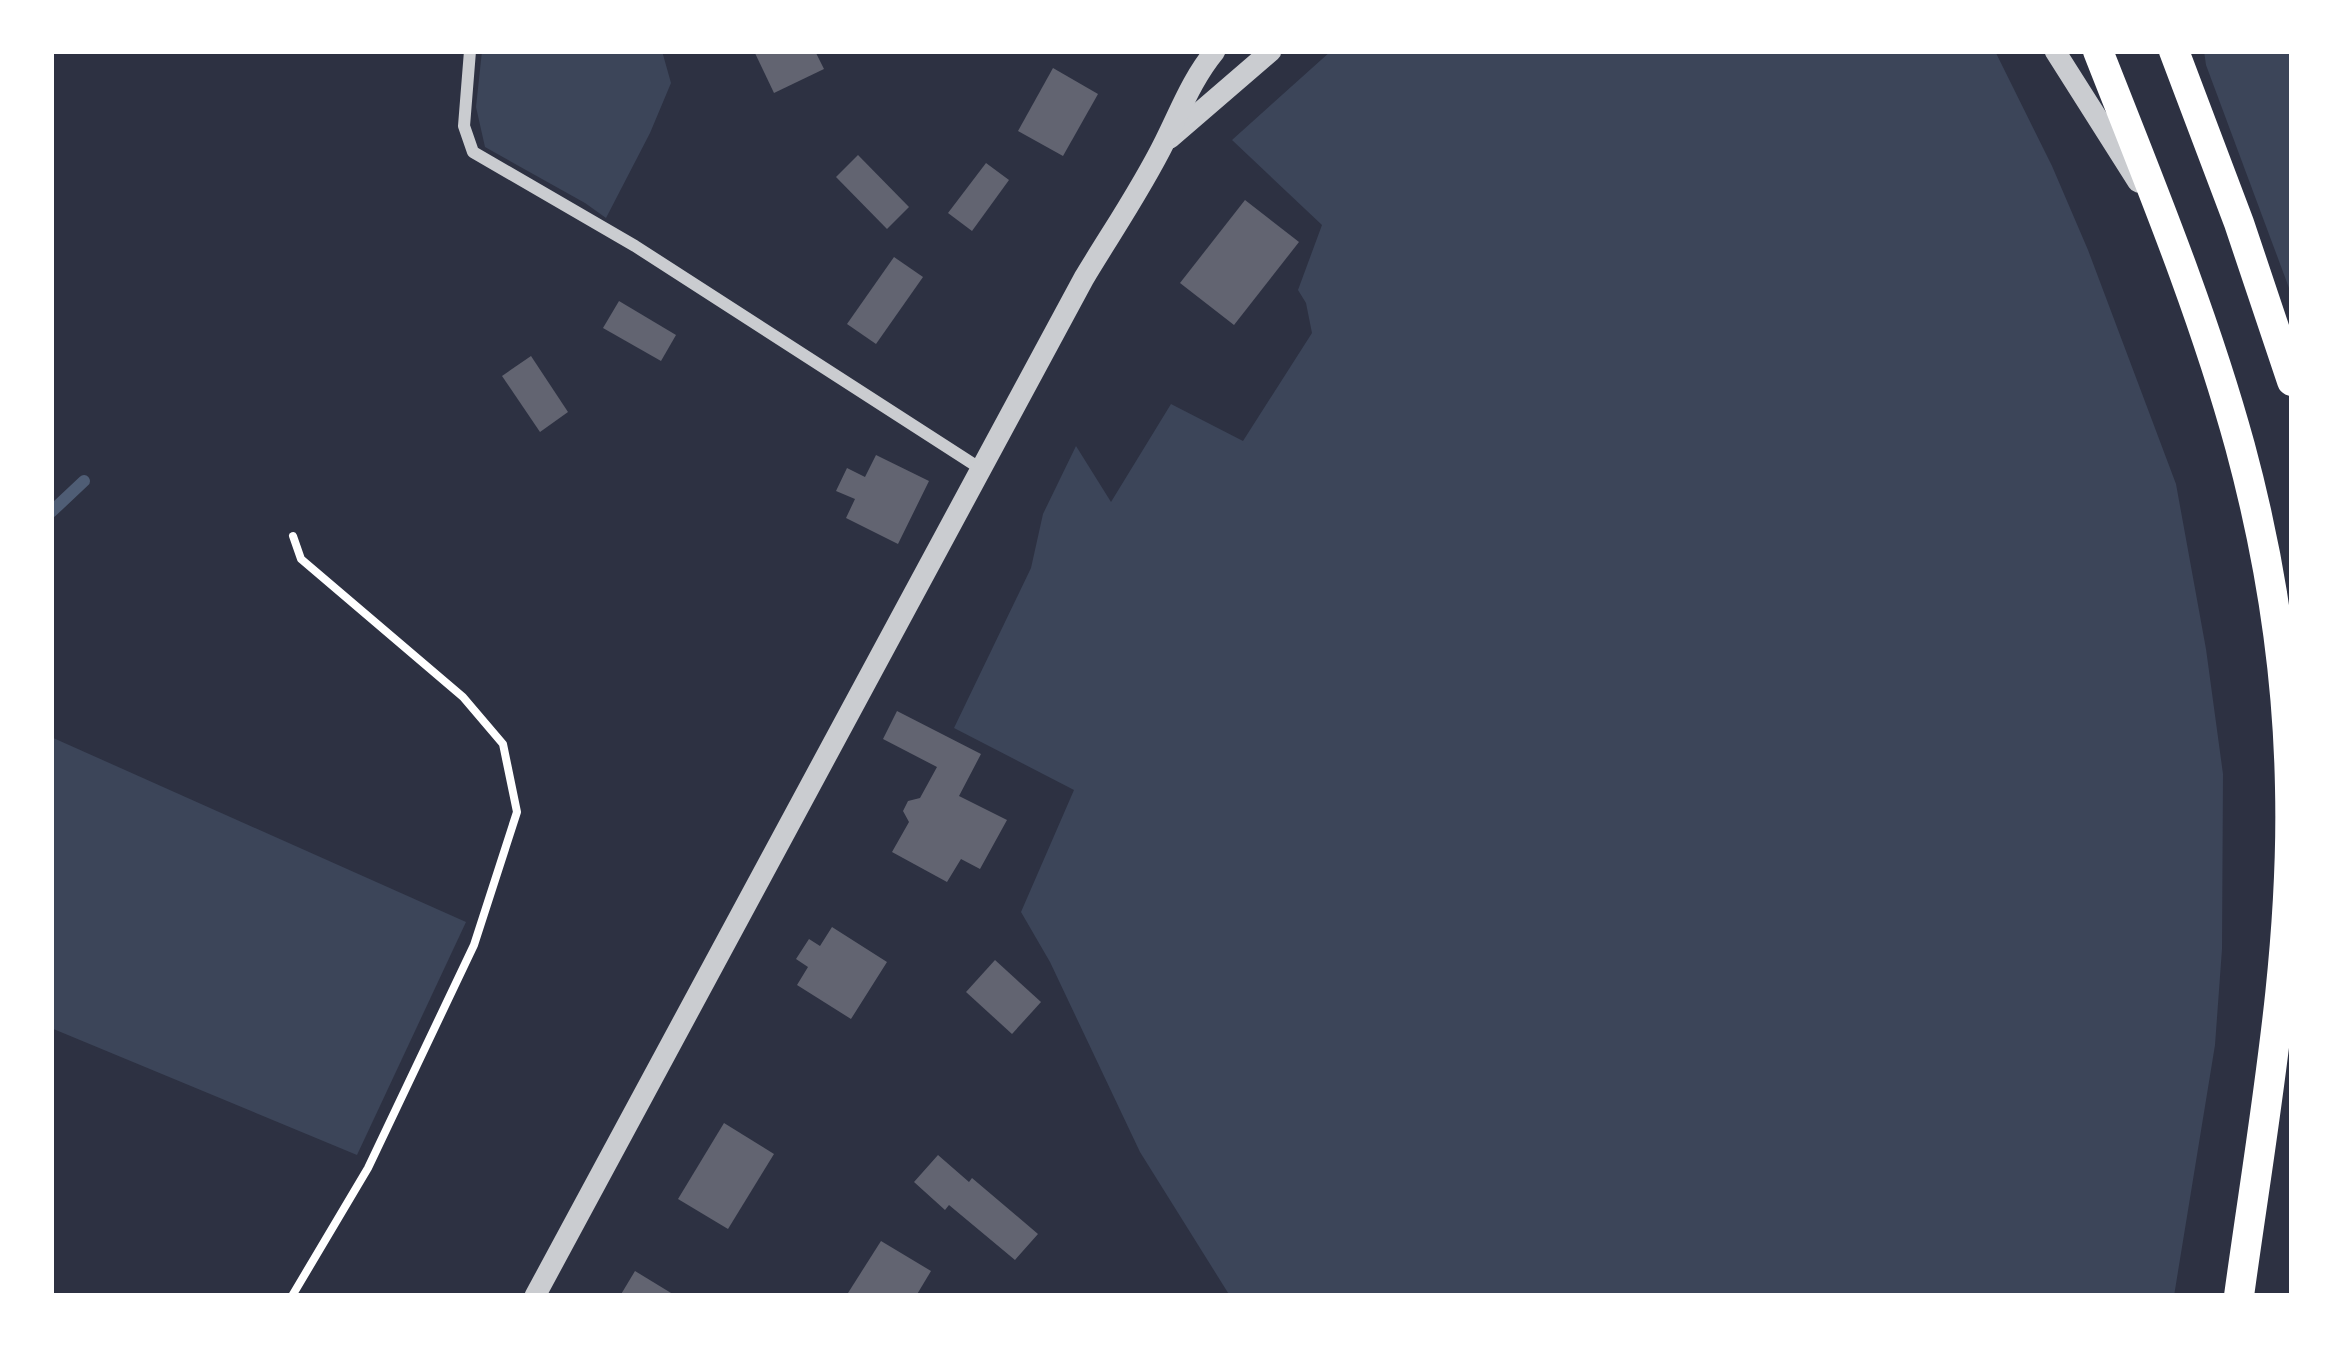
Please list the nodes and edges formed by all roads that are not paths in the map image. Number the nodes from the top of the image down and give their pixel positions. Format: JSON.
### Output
{"nodes":[{"id":1,"x":470,"y":51,"type":"edge"},
{"id":2,"x":1215,"y":51,"type":"edge"},
{"id":3,"x":1271,"y":51,"type":"edge"},
{"id":4,"x":2055,"y":51,"type":"edge"},
{"id":5,"x":2098,"y":51,"type":"edge"},
{"id":6,"x":2178,"y":56,"type":"edge"},
{"id":7,"x":1165,"y":142,"type":"junction"},
{"id":8,"x":2168,"y":232,"type":"junction"},
{"id":9,"x":2292,"y":381,"type":"edge"},
{"id":10,"x":981,"y":469,"type":"junction"},
{"id":11,"x":535,"y":1296,"type":"edge"},
{"id":12,"x":2239,"y":1296,"type":"edge"}],
"edges":[{"from":1,"to":10,"type":"street"},
{"from":2,"to":7,"type":"street"},
{"from":3,"to":7,"type":"street"},
{"from":4,"to":8,"type":"street"},
{"from":5,"to":8,"type":"main road"},
{"from":6,"to":9,"type":"main road"},
{"from":7,"to":10,"type":"street"},
{"from":8,"to":12,"type":"main road"},
{"from":10,"to":11,"type":"street"}]}
